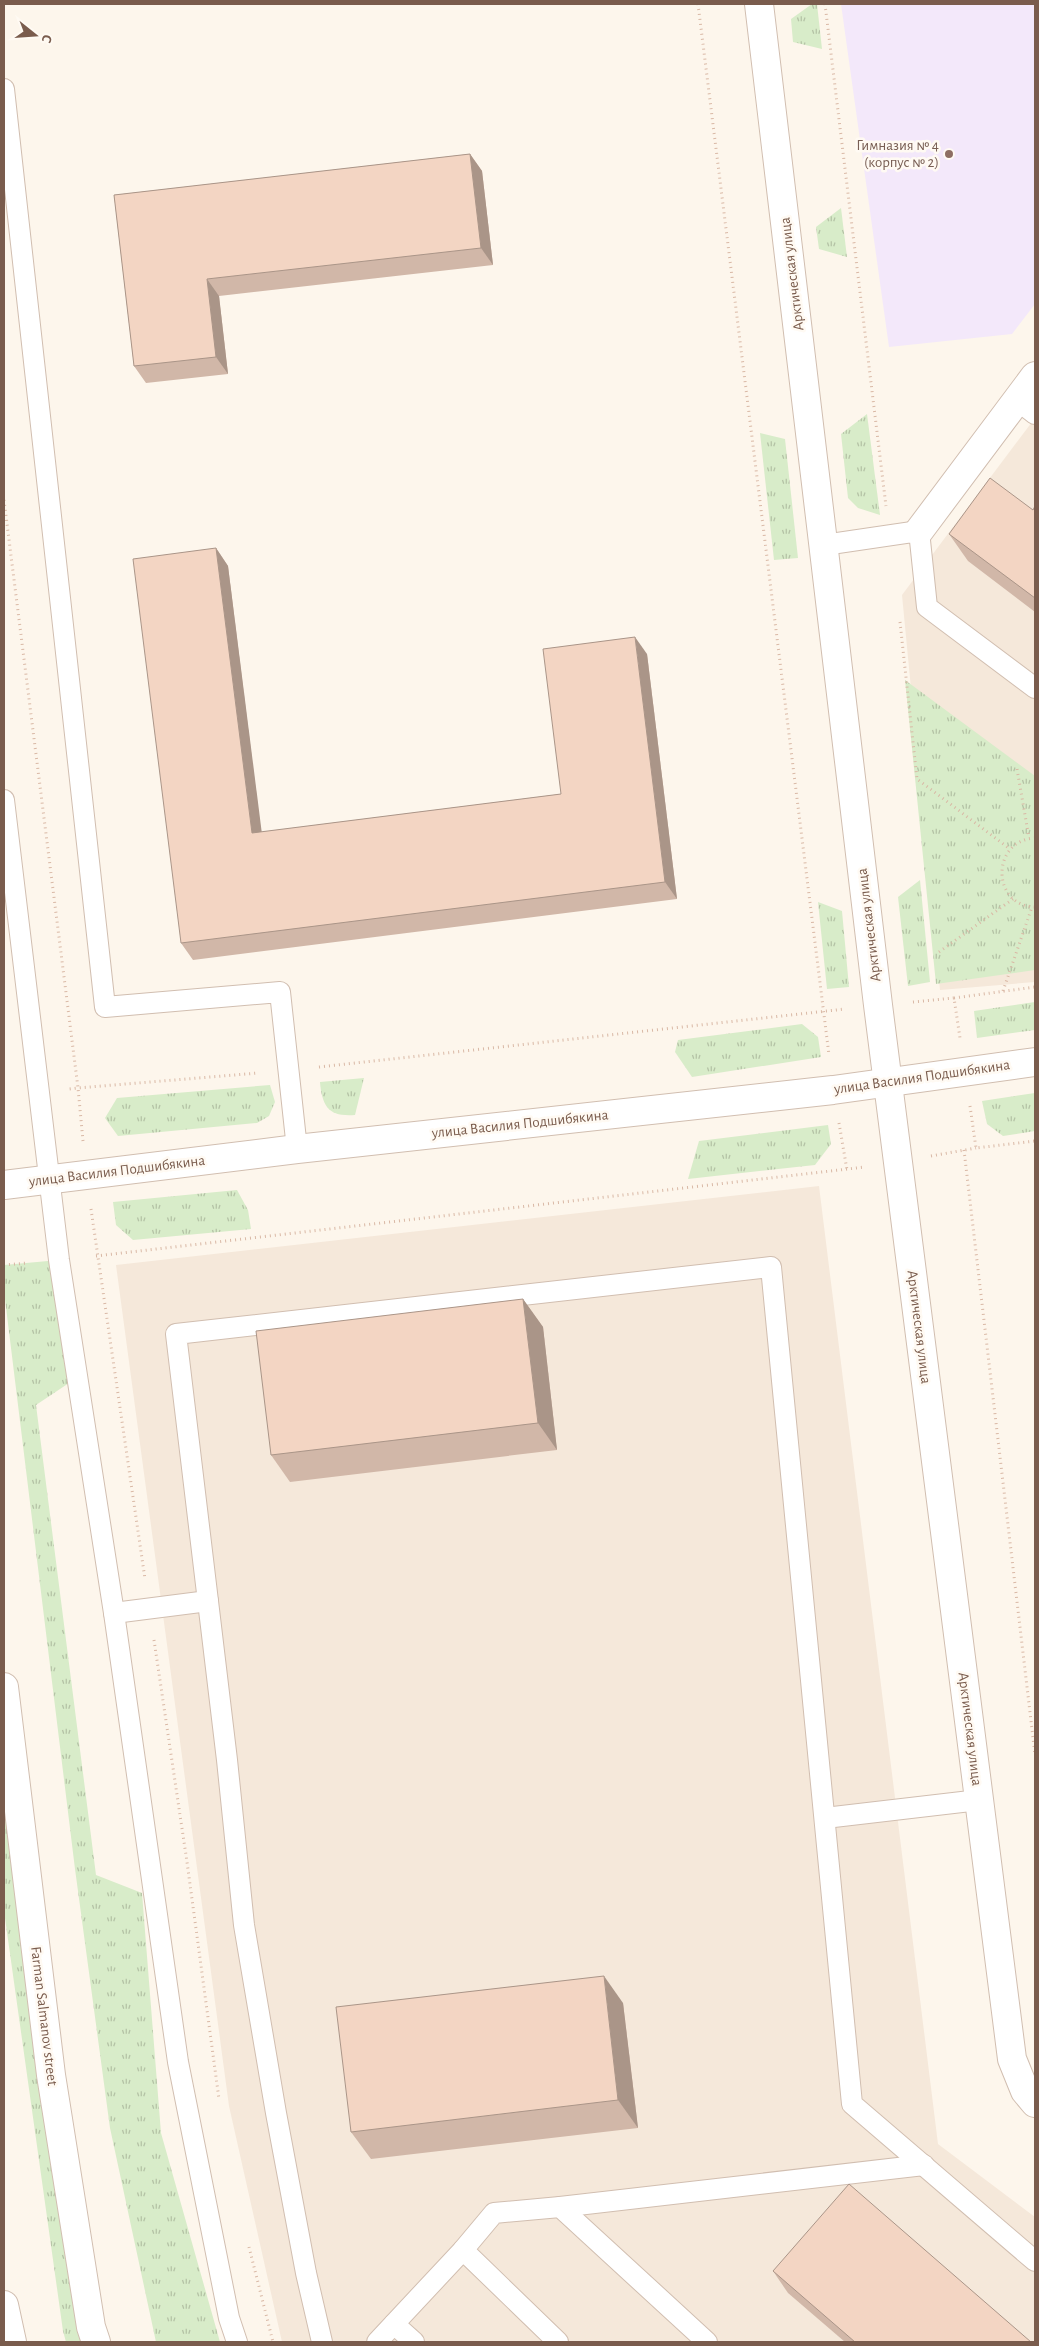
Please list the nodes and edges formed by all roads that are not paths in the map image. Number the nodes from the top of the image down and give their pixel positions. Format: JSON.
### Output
{"nodes":[{"id":1,"x":759,"y":4,"type":"edge"},
{"id":2,"x":4,"y":89,"type":"edge"},
{"id":3,"x":1035,"y":376,"type":"edge"},
{"id":4,"x":1026,"y":407,"type":"edge"},
{"id":5,"x":920,"y":531,"type":"junction"},
{"id":6,"x":824,"y":545,"type":"junction"},
{"id":7,"x":1035,"y":688,"type":"edge"},
{"id":8,"x":4,"y":800,"type":"edge"},
{"id":9,"x":1035,"y":1062,"type":"edge"},
{"id":10,"x":888,"y":1083,"type":"junction"},
{"id":11,"x":297,"y":1149,"type":"junction"},
{"id":12,"x":51,"y":1180,"type":"junction"},
{"id":13,"x":4,"y":1185,"type":"edge"},
{"id":14,"x":208,"y":1601,"type":"junction"},
{"id":15,"x":114,"y":1613,"type":"junction"},
{"id":16,"x":4,"y":1687,"type":"edge"},
{"id":17,"x":979,"y":1800,"type":"junction"},
{"id":18,"x":825,"y":1818,"type":"junction"},
{"id":19,"x":1035,"y":2103,"type":"edge"},
{"id":20,"x":924,"y":2165,"type":"junction"},
{"id":21,"x":560,"y":2207,"type":"junction"},
{"id":22,"x":463,"y":2250,"type":"junction"},
{"id":23,"x":1035,"y":2261,"type":"edge"},
{"id":24,"x":4,"y":2306,"type":"edge"},
{"id":25,"x":394,"y":2324,"type":"junction"},
{"id":26,"x":12,"y":2342,"type":"edge"},
{"id":27,"x":96,"y":2342,"type":"edge"},
{"id":28,"x":237,"y":2342,"type":"edge"},
{"id":29,"x":322,"y":2342,"type":"edge"},
{"id":30,"x":377,"y":2342,"type":"edge"},
{"id":31,"x":414,"y":2342,"type":"edge"},
{"id":32,"x":558,"y":2342,"type":"edge"},
{"id":33,"x":706,"y":2342,"type":"edge"}],
"edges":[{"from":1,"to":6,"type":"street","name":"Арктическая улица"},
{"from":2,"to":11,"type":"lane"},
{"from":3,"to":4,"type":"street"},
{"from":4,"to":5,"type":"street"},
{"from":5,"to":6,"type":"lane"},
{"from":5,"to":7,"type":"lane"},
{"from":6,"to":10,"type":"street","name":"Арктическая улица"},
{"from":8,"to":12,"type":"lane"},
{"from":9,"to":10,"type":"street","name":"улица Василия Подшибякина"},
{"from":10,"to":11,"type":"street","name":"улица Василия Подшибякина"},
{"from":10,"to":17,"type":"street","name":"Арктическая улица"},
{"from":11,"to":12,"type":"street","name":"улица Василия Подшибякина"},
{"from":12,"to":13,"type":"street","name":"улица Василия Подшибякина"},
{"from":12,"to":15,"type":"lane"},
{"from":14,"to":15,"type":"lane"},
{"from":14,"to":18,"type":"lane"},
{"from":14,"to":29,"type":"lane"},
{"from":15,"to":28,"type":"lane"},
{"from":16,"to":27,"type":"street","name":"Farman Salmanov street"},
{"from":17,"to":18,"type":"lane"},
{"from":17,"to":19,"type":"street","name":"Арктическая улица"},
{"from":18,"to":20,"type":"lane"},
{"from":20,"to":21,"type":"lane"},
{"from":20,"to":23,"type":"lane"},
{"from":21,"to":22,"type":"lane"},
{"from":21,"to":33,"type":"lane"},
{"from":22,"to":25,"type":"lane"},
{"from":22,"to":32,"type":"lane"},
{"from":24,"to":26,"type":"street"},
{"from":25,"to":30,"type":"lane"},
{"from":25,"to":31,"type":"lane"}]}
